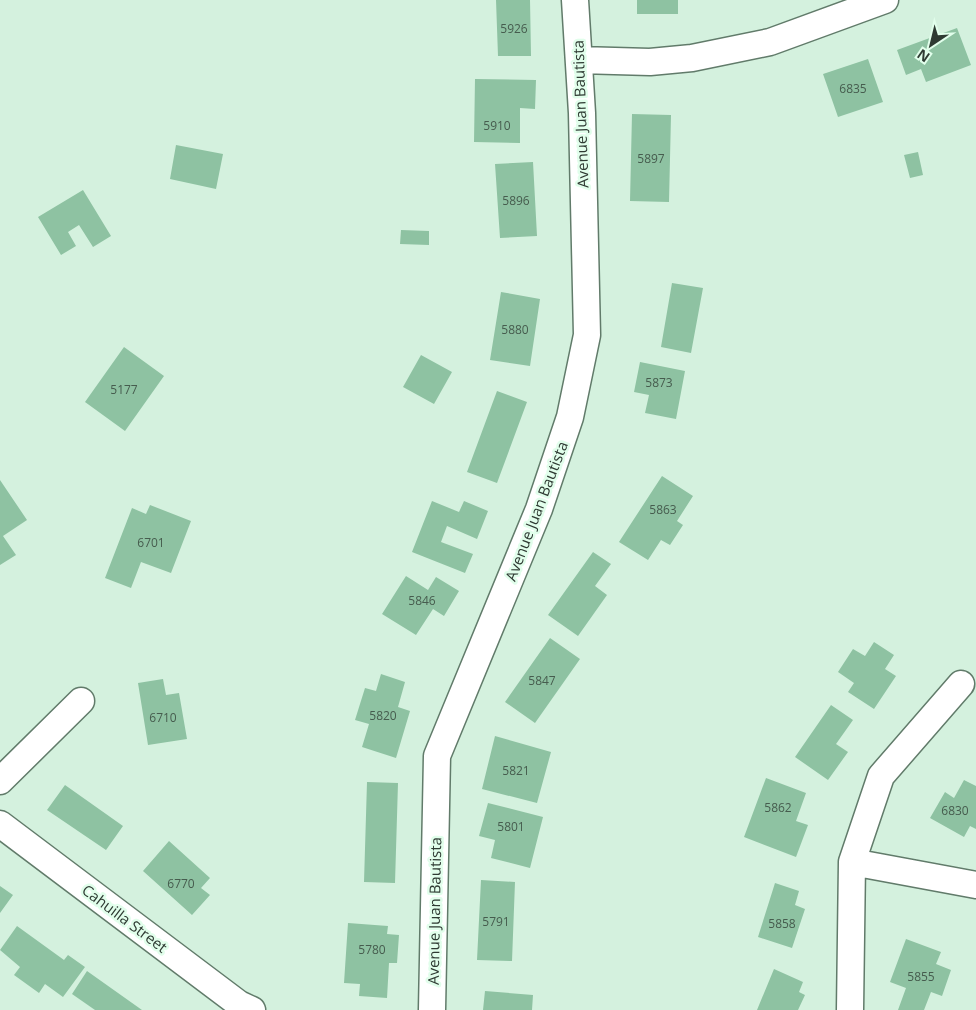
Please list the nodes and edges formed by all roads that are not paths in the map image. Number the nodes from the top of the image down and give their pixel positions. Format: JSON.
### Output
{"nodes":[{"id":1,"x":575,"y":0,"type":"edge"},
{"id":2,"x":886,"y":0,"type":"edge"},
{"id":3,"x":579,"y":60,"type":"junction"},
{"id":4,"x":961,"y":684,"type":"dead end"},
{"id":5,"x":81,"y":701,"type":"dead end"},
{"id":6,"x":0,"y":781,"type":"edge"},
{"id":7,"x":0,"y":824,"type":"edge"},
{"id":8,"x":852,"y":862,"type":"junction"},
{"id":9,"x":976,"y":885,"type":"edge"},
{"id":10,"x":252,"y":1010,"type":"edge"},
{"id":11,"x":432,"y":1010,"type":"edge"},
{"id":12,"x":850,"y":1010,"type":"edge"}],
"edges":[{"from":1,"to":3,"type":"street","name":"Avenue Juan Bautista"},
{"from":2,"to":3,"type":"street"},
{"from":3,"to":11,"type":"street","name":"Avenue Juan Bautista"},
{"from":4,"to":8,"type":"street"},
{"from":5,"to":6,"type":"street"},
{"from":7,"to":10,"type":"street","name":"Cahuilla Street"},
{"from":8,"to":9,"type":"street"},
{"from":8,"to":12,"type":"street"}]}
